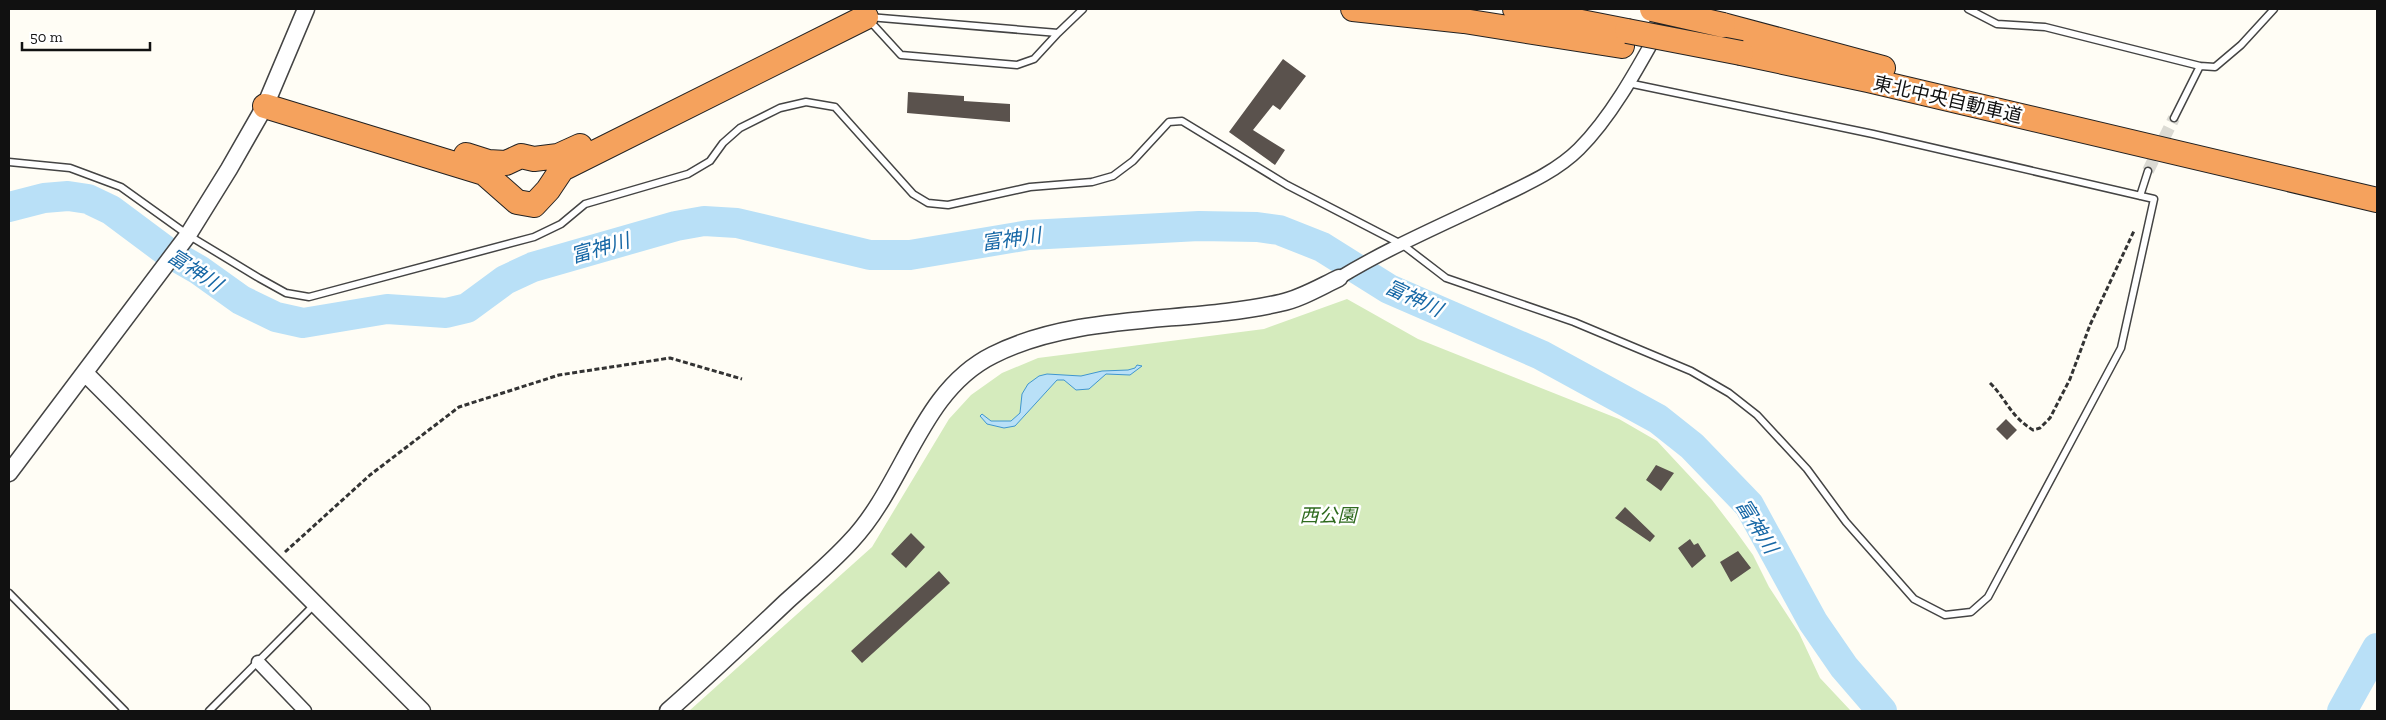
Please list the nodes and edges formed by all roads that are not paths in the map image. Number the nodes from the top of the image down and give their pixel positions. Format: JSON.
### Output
{"nodes":[{"id":1,"x":306,"y":9,"type":"edge"},
{"id":2,"x":1083,"y":9,"type":"edge"},
{"id":3,"x":1353,"y":9,"type":"edge"},
{"id":4,"x":1515,"y":9,"type":"edge"},
{"id":5,"x":1652,"y":9,"type":"edge"},
{"id":6,"x":1670,"y":9,"type":"edge"},
{"id":7,"x":1968,"y":9,"type":"edge"},
{"id":8,"x":2274,"y":9,"type":"edge"},
{"id":9,"x":858,"y":11,"type":"edge"},
{"id":10,"x":1058,"y":32,"type":"junction"},
{"id":11,"x":1625,"y":38,"type":"junction"},
{"id":12,"x":2200,"y":66,"type":"junction"},
{"id":13,"x":1628,"y":83,"type":"junction"},
{"id":14,"x":265,"y":106,"type":"junction"},
{"id":15,"x":2018,"y":116,"type":"junction"},
{"id":16,"x":2174,"y":118,"type":"tunnel mouth"},
{"id":17,"x":9,"y":162,"type":"edge"},
{"id":18,"x":2148,"y":171,"type":"tunnel mouth"},
{"id":19,"x":2140,"y":196,"type":"junction"},
{"id":20,"x":2377,"y":200,"type":"edge"},
{"id":21,"x":187,"y":235,"type":"junction"},
{"id":22,"x":1403,"y":245,"type":"junction"},
{"id":23,"x":1339,"y":278,"type":"joint"},
{"id":24,"x":85,"y":373,"type":"junction"},
{"id":25,"x":9,"y":473,"type":"edge"},
{"id":26,"x":9,"y":593,"type":"edge"},
{"id":27,"x":316,"y":604,"type":"junction"},
{"id":28,"x":258,"y":662,"type":"junction"},
{"id":29,"x":125,"y":711,"type":"edge"},
{"id":30,"x":209,"y":711,"type":"edge"},
{"id":31,"x":305,"y":711,"type":"edge"},
{"id":32,"x":422,"y":711,"type":"edge"},
{"id":33,"x":668,"y":711,"type":"edge"}],
"edges":[{"from":1,"to":14,"type":"street"},
{"from":2,"to":10,"type":"lane"},
{"from":3,"to":11,"type":"highway"},
{"from":4,"to":11,"type":"highway","name":"東北中央自動車道"},
{"from":5,"to":15,"type":"highway","bridge":true},
{"from":6,"to":13,"type":"street"},
{"from":7,"to":12,"type":"lane"},
{"from":8,"to":12,"type":"lane"},
{"from":9,"to":10,"type":"lane"},
{"from":9,"to":10,"type":"lane"},
{"from":9,"to":14,"type":"highway"},
{"from":9,"to":14,"type":"highway"},
{"from":11,"to":15,"type":"highway","name":"東北中央自動車道","bridge":true},
{"from":12,"to":16,"type":"lane"},
{"from":13,"to":19,"type":"lane"},
{"from":13,"to":22,"type":"street"},
{"from":14,"to":21,"type":"street"},
{"from":15,"to":20,"type":"highway","name":"東北中央自動車道"},
{"from":17,"to":21,"type":"lane"},
{"from":18,"to":19,"type":"lane"},
{"from":19,"to":22,"type":"lane"},
{"from":21,"to":22,"type":"lane"},
{"from":21,"to":24,"type":"street"},
{"from":22,"to":23,"type":"street"},
{"from":23,"to":33,"type":"street"},
{"from":24,"to":25,"type":"street"},
{"from":24,"to":27,"type":"street"},
{"from":26,"to":29,"type":"lane"},
{"from":27,"to":28,"type":"lane"},
{"from":27,"to":32,"type":"street"},
{"from":28,"to":30,"type":"lane"},
{"from":28,"to":31,"type":"street"}]}
